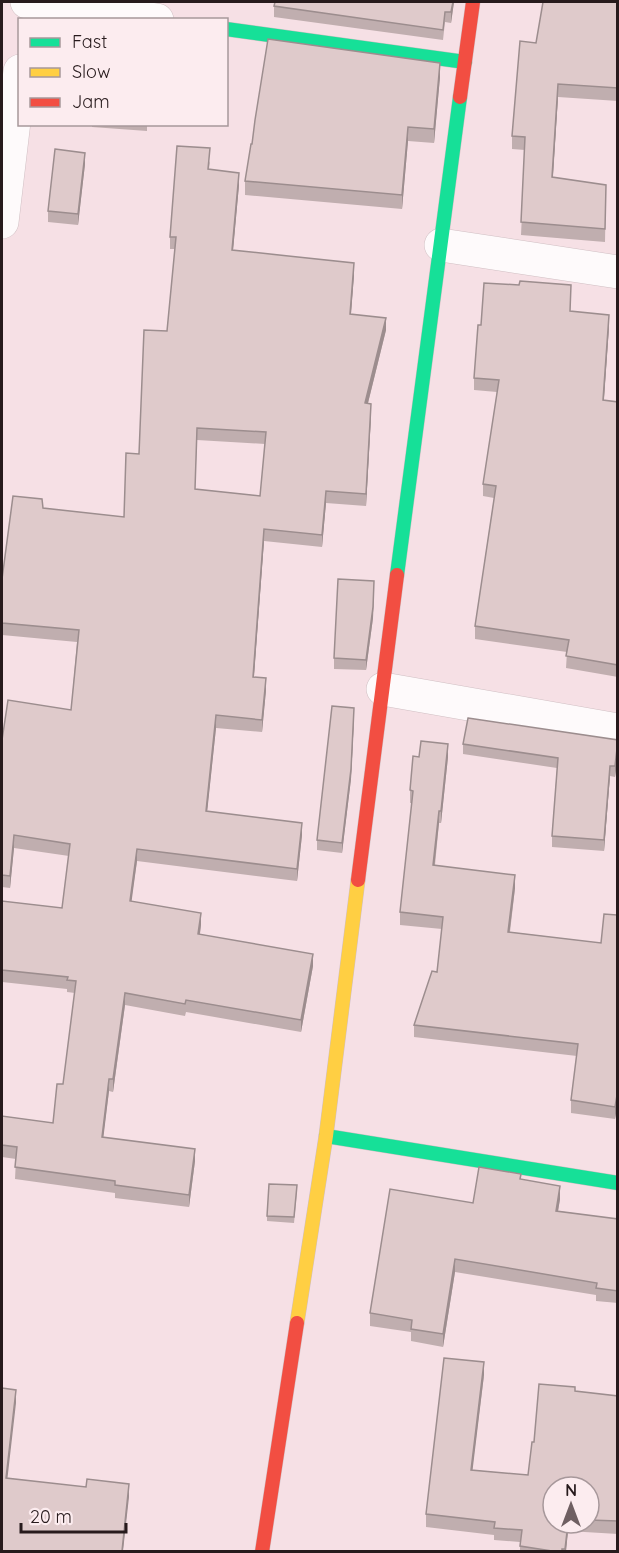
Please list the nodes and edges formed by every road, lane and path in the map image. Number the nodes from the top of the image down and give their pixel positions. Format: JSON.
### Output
{"nodes":[{"id":1,"x":28,"y":2,"type":"edge"},
{"id":2,"x":473,"y":2,"type":"edge"},
{"id":3,"x":26,"y":18,"type":"edge"},
{"id":4,"x":143,"y":18,"type":"edge"},
{"id":5,"x":228,"y":29,"type":"edge"},
{"id":6,"x":465,"y":62,"type":"junction"},
{"id":7,"x":18,"y":88,"type":"edge"},
{"id":8,"x":2,"y":222,"type":"edge"},
{"id":9,"x":441,"y":245,"type":"junction"},
{"id":10,"x":618,"y":272,"type":"edge"},
{"id":11,"x":383,"y":689,"type":"junction"},
{"id":12,"x":618,"y":730,"type":"edge"},
{"id":13,"x":326,"y":1136,"type":"junction"},
{"id":14,"x":618,"y":1183,"type":"edge"},
{"id":15,"x":262,"y":1551,"type":"edge"}],
"edges":[{"from":1,"to":3,"type":"street"},
{"from":1,"to":4,"type":"street"},
{"from":2,"to":6,"type":"street"},
{"from":5,"to":6,"type":"street"},
{"from":6,"to":9,"type":"street"},
{"from":7,"to":8,"type":"street"},
{"from":9,"to":10,"type":"street"},
{"from":9,"to":11,"type":"street"},
{"from":11,"to":12,"type":"street"},
{"from":11,"to":13,"type":"street"},
{"from":13,"to":14,"type":"street"},
{"from":13,"to":15,"type":"street"}]}
